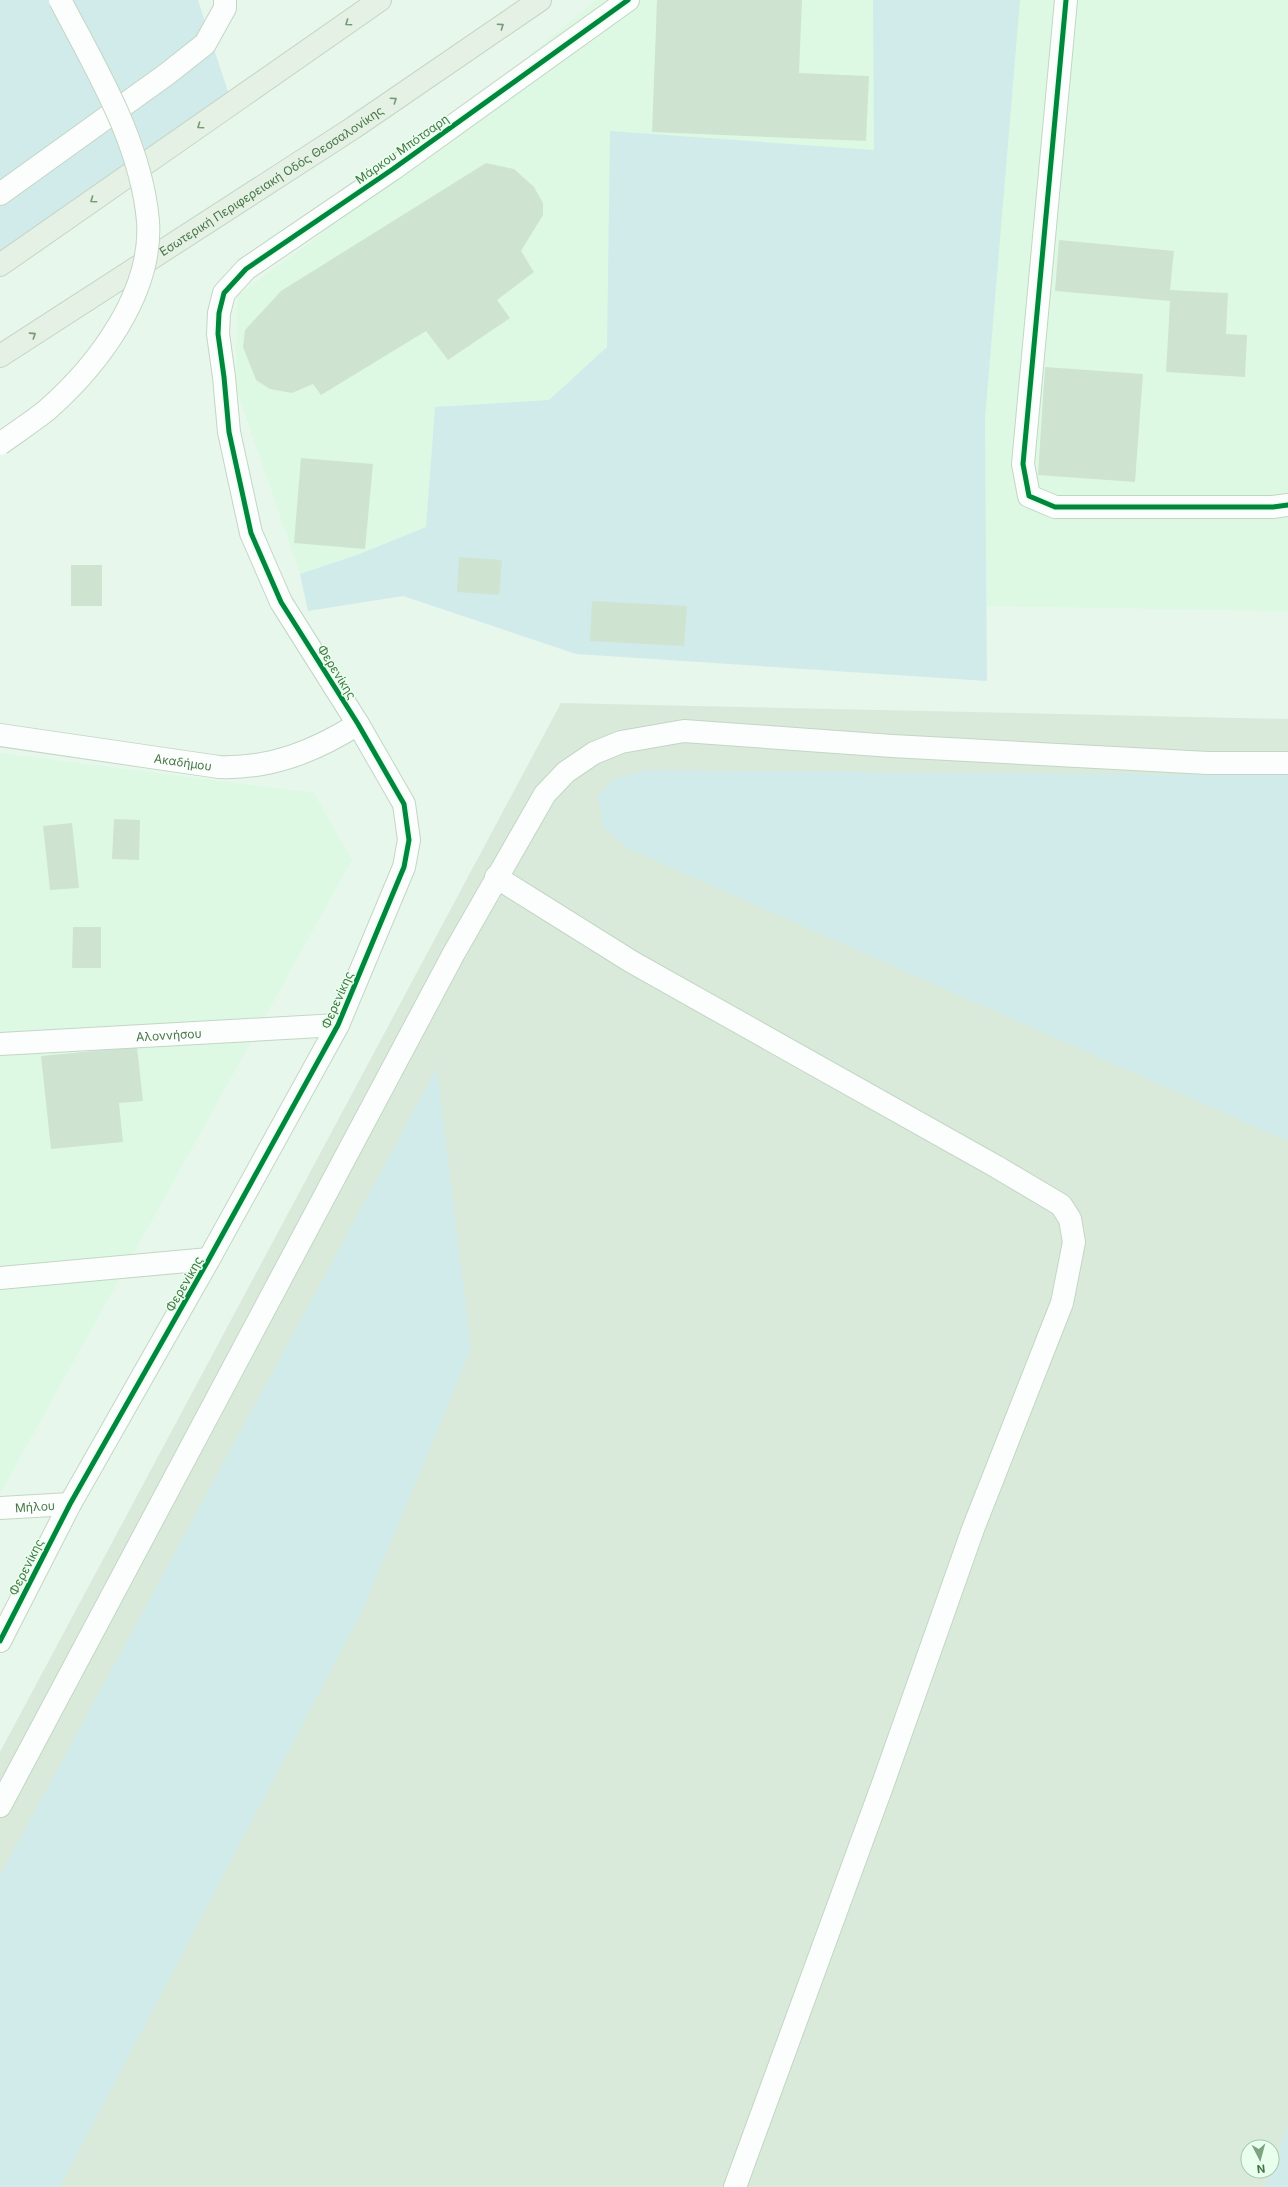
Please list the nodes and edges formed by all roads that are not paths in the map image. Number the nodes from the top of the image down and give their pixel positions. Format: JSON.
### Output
{"nodes":[{"id":1,"x":60,"y":0,"type":"edge"},
{"id":2,"x":380,"y":0,"type":"edge"},
{"id":3,"x":540,"y":0,"type":"edge"},
{"id":4,"x":628,"y":0,"type":"edge"},
{"id":5,"x":1066,"y":0,"type":"edge"},
{"id":6,"x":225,"y":4,"type":"edge"},
{"id":7,"x":0,"y":194,"type":"edge"},
{"id":8,"x":0,"y":265,"type":"edge"},
{"id":9,"x":218,"y":334,"type":"joint"},
{"id":10,"x":0,"y":356,"type":"edge"},
{"id":11,"x":0,"y":444,"type":"edge"},
{"id":12,"x":1288,"y":505,"type":"edge"},
{"id":13,"x":358,"y":724,"type":"junction"},
{"id":14,"x":0,"y":735,"type":"edge"},
{"id":15,"x":1288,"y":763,"type":"edge"},
{"id":16,"x":496,"y":877,"type":"junction"},
{"id":17,"x":338,"y":1025,"type":"junction"},
{"id":18,"x":0,"y":1044,"type":"edge"},
{"id":19,"x":209,"y":1259,"type":"junction"},
{"id":20,"x":0,"y":1278,"type":"edge"},
{"id":21,"x":70,"y":1504,"type":"junction"},
{"id":22,"x":0,"y":1508,"type":"edge"},
{"id":23,"x":0,"y":1641,"type":"edge"},
{"id":24,"x":0,"y":1806,"type":"edge"},
{"id":25,"x":735,"y":2187,"type":"edge"}],
"edges":[{"from":1,"to":11,"type":"street","bridge":true},
{"from":2,"to":8,"type":"highway","one_way":true},
{"from":10,"to":3,"type":"highway","name":"Εσωτερική Περιφερειακή Οδός Θεσσαλονίκης","one_way":true},
{"from":4,"to":9,"type":"street","name":"Μάρκου Μπότσαρη"},
{"from":5,"to":12,"type":"street"},
{"from":6,"to":7,"type":"street"},
{"from":9,"to":13,"type":"street","name":"Φερενίκης"},
{"from":13,"to":14,"type":"street","name":"Ακαδήμου"},
{"from":13,"to":17,"type":"street","name":"Φερενίκης"},
{"from":15,"to":16,"type":"street"},
{"from":16,"to":24,"type":"street"},
{"from":16,"to":25,"type":"street"},
{"from":17,"to":18,"type":"street","name":"Αλοννήσου"},
{"from":17,"to":19,"type":"street","name":"Φερενίκης"},
{"from":19,"to":20,"type":"street"},
{"from":19,"to":21,"type":"street","name":"Φερενίκης"},
{"from":21,"to":22,"type":"street","name":"Μήλου"},
{"from":21,"to":23,"type":"street","name":"Φερενίκης"}]}
